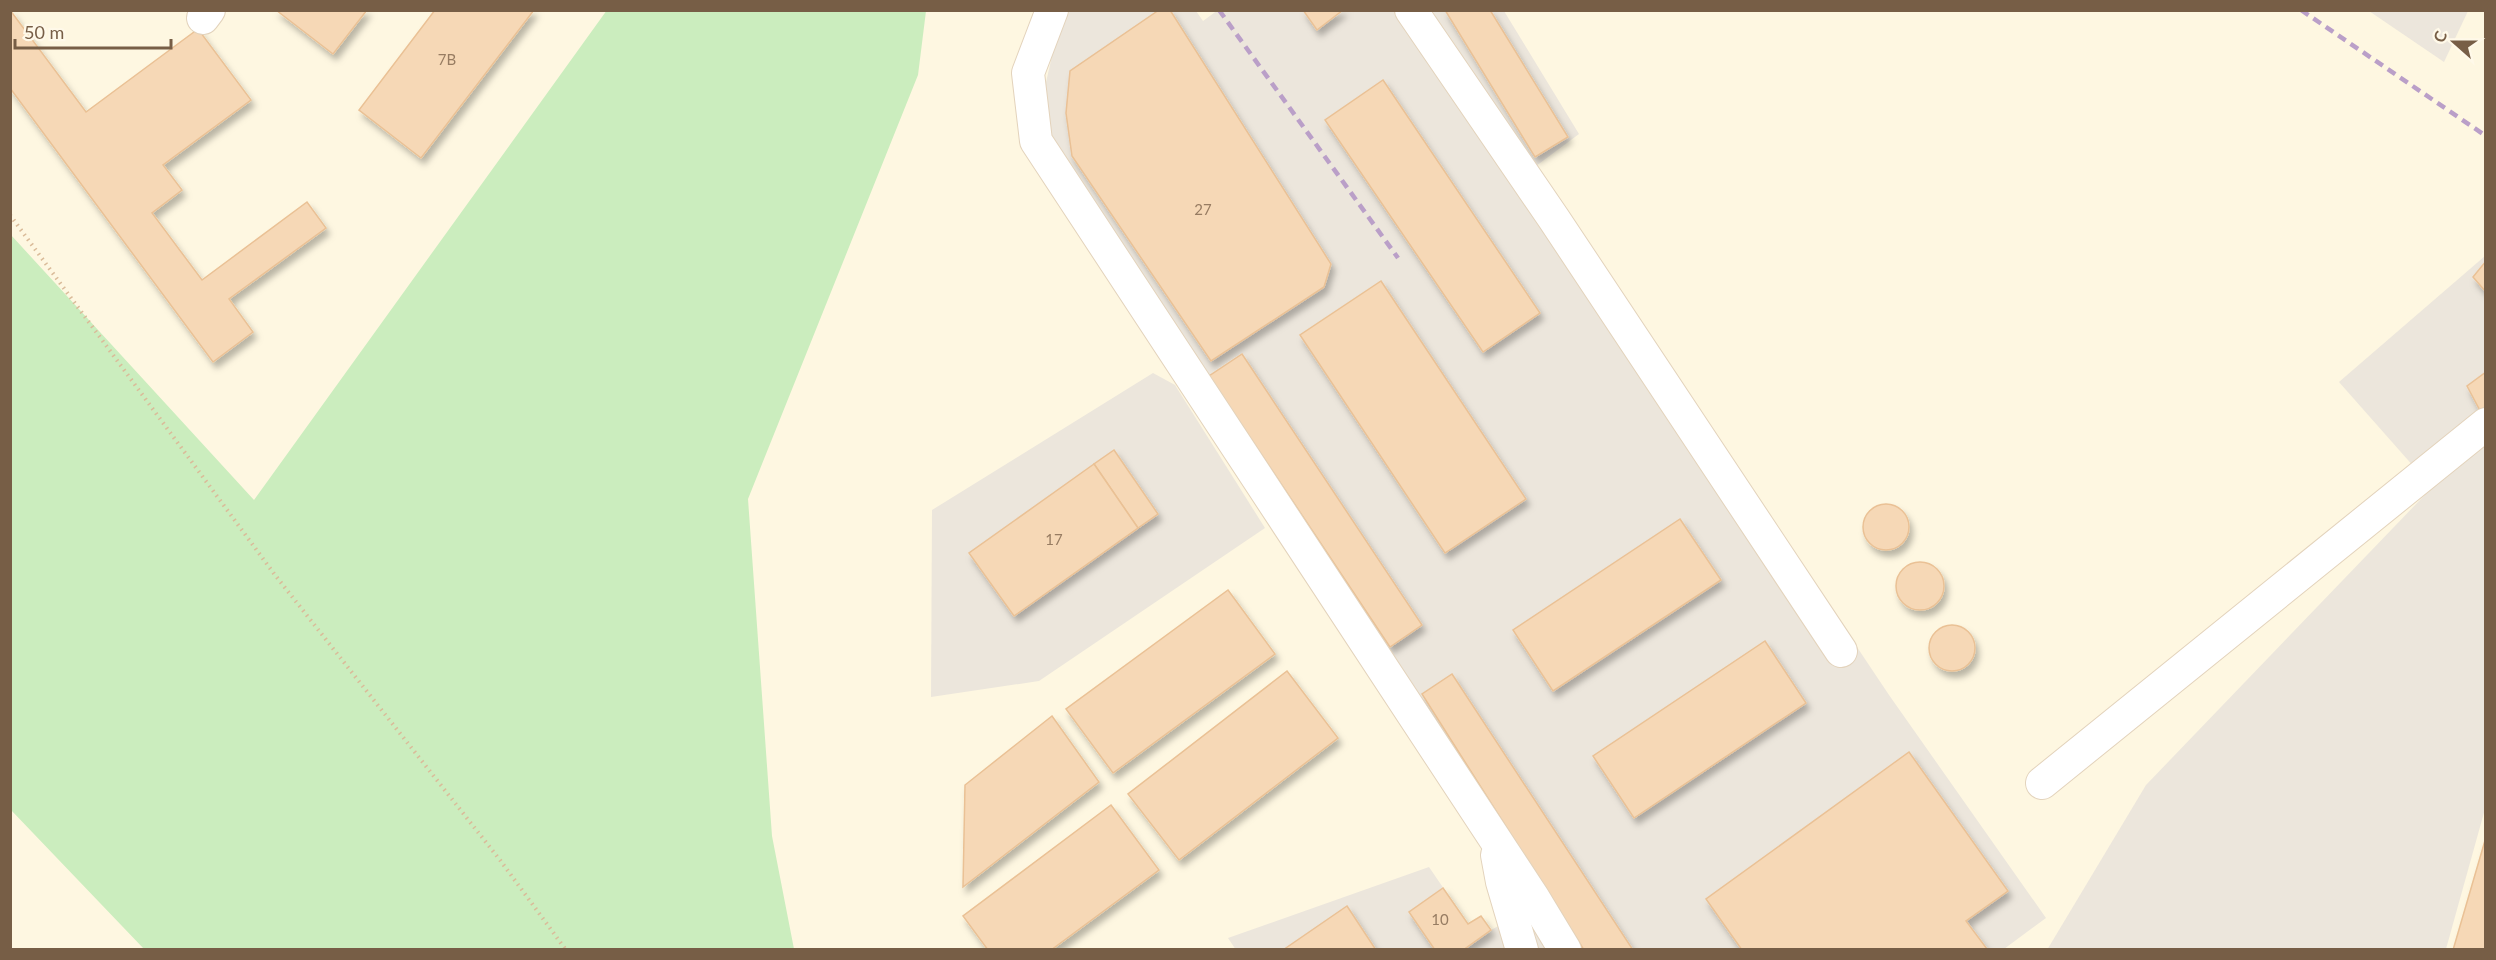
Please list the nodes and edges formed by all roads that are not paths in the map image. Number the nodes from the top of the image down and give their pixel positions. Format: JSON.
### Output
{"nodes":[{"id":1,"x":1052,"y":10,"type":"edge"},
{"id":2,"x":1411,"y":10,"type":"edge"},
{"id":3,"x":2486,"y":424,"type":"edge"},
{"id":4,"x":1841,"y":651,"type":"dead end"},
{"id":5,"x":2042,"y":783,"type":"dead end"},
{"id":6,"x":1493,"y":836,"type":"junction"},
{"id":7,"x":1522,"y":950,"type":"edge"},
{"id":8,"x":1565,"y":950,"type":"edge"}],
"edges":[{"from":1,"to":6,"type":"lane"},
{"from":2,"to":4,"type":"lane"},
{"from":3,"to":5,"type":"lane"},
{"from":6,"to":7,"type":"lane"},
{"from":6,"to":8,"type":"lane"}]}
